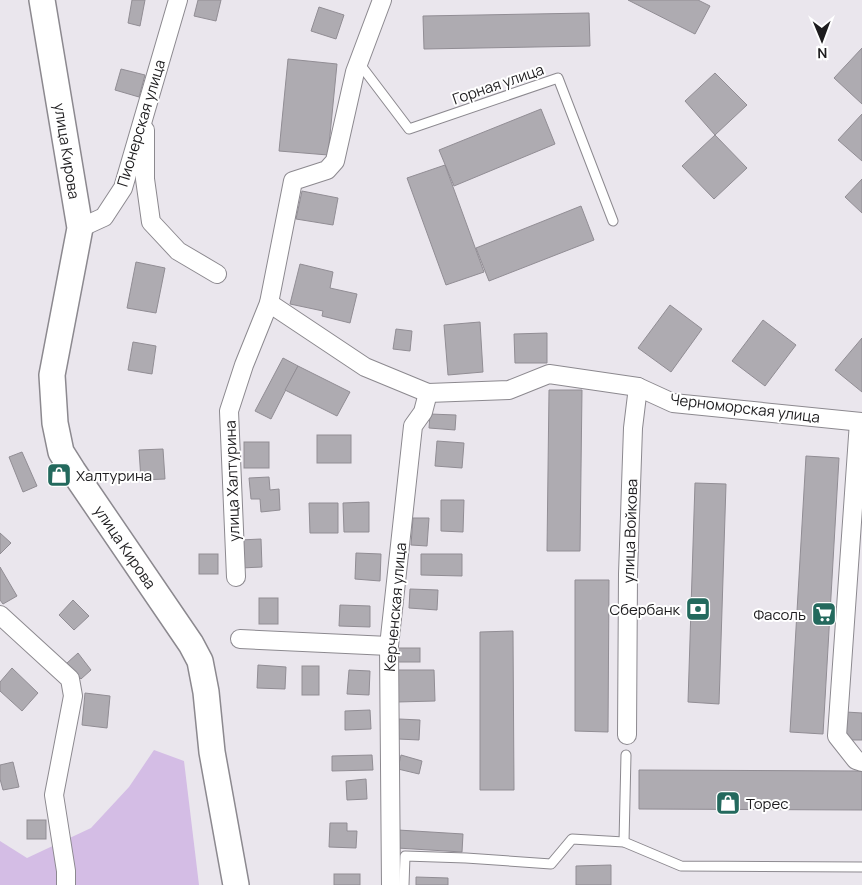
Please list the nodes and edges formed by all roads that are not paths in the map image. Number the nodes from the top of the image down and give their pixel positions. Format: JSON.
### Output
{"nodes":[{"id":1,"x":42,"y":0,"type":"edge"},
{"id":2,"x":178,"y":0,"type":"edge"},
{"id":3,"x":382,"y":0,"type":"edge"},
{"id":4,"x":358,"y":63,"type":"junction"},
{"id":5,"x":145,"y":111,"type":"junction"},
{"id":6,"x":613,"y":221,"type":"dead end"},
{"id":7,"x":80,"y":228,"type":"junction"},
{"id":8,"x":217,"y":274,"type":"dead end"},
{"id":9,"x":269,"y":303,"type":"junction"},
{"id":10,"x":638,"y":387,"type":"junction"},
{"id":11,"x":428,"y":393,"type":"junction"},
{"id":12,"x":861,"y":422,"type":"edge"},
{"id":13,"x":236,"y":577,"type":"dead end"},
{"id":14,"x":0,"y":615,"type":"edge"},
{"id":15,"x":240,"y":639,"type":"dead end"},
{"id":16,"x":389,"y":646,"type":"junction"},
{"id":17,"x":627,"y":735,"type":"dead end"},
{"id":18,"x":626,"y":755,"type":"dead end"},
{"id":19,"x":862,"y":762,"type":"edge"},
{"id":20,"x":624,"y":842,"type":"junction"},
{"id":21,"x":862,"y":867,"type":"edge"},
{"id":22,"x":66,"y":885,"type":"edge"},
{"id":23,"x":236,"y":885,"type":"edge"},
{"id":24,"x":391,"y":885,"type":"edge"},
{"id":25,"x":404,"y":885,"type":"edge"}],
"edges":[{"from":1,"to":7,"type":"main road","name":"улица Кирова"},
{"from":2,"to":5,"type":"street","name":"Пионерская улица"},
{"from":3,"to":4,"type":"street"},
{"from":4,"to":6,"type":"lane","name":"Горная улица"},
{"from":4,"to":9,"type":"street","name":"улица Халтурина"},
{"from":5,"to":7,"type":"street","name":"Пионерская улица"},
{"from":5,"to":8,"type":"street"},
{"from":7,"to":23,"type":"main road","name":"улица Кирова"},
{"from":9,"to":11,"type":"street","name":"Черноморская улица"},
{"from":9,"to":13,"type":"street","name":"улица Халтурина"},
{"from":10,"to":11,"type":"street","name":"Черноморская улица"},
{"from":10,"to":12,"type":"street","name":"Черноморская улица"},
{"from":10,"to":17,"type":"street","name":"улица Войкова"},
{"from":11,"to":16,"type":"street","name":"Керченская улица"},
{"from":12,"to":19,"type":"street"},
{"from":14,"to":22,"type":"street"},
{"from":15,"to":16,"type":"street"},
{"from":16,"to":24,"type":"street","name":"Керченская улица"},
{"from":18,"to":20,"type":"lane"},
{"from":20,"to":21,"type":"lane"},
{"from":20,"to":25,"type":"lane"}]}
